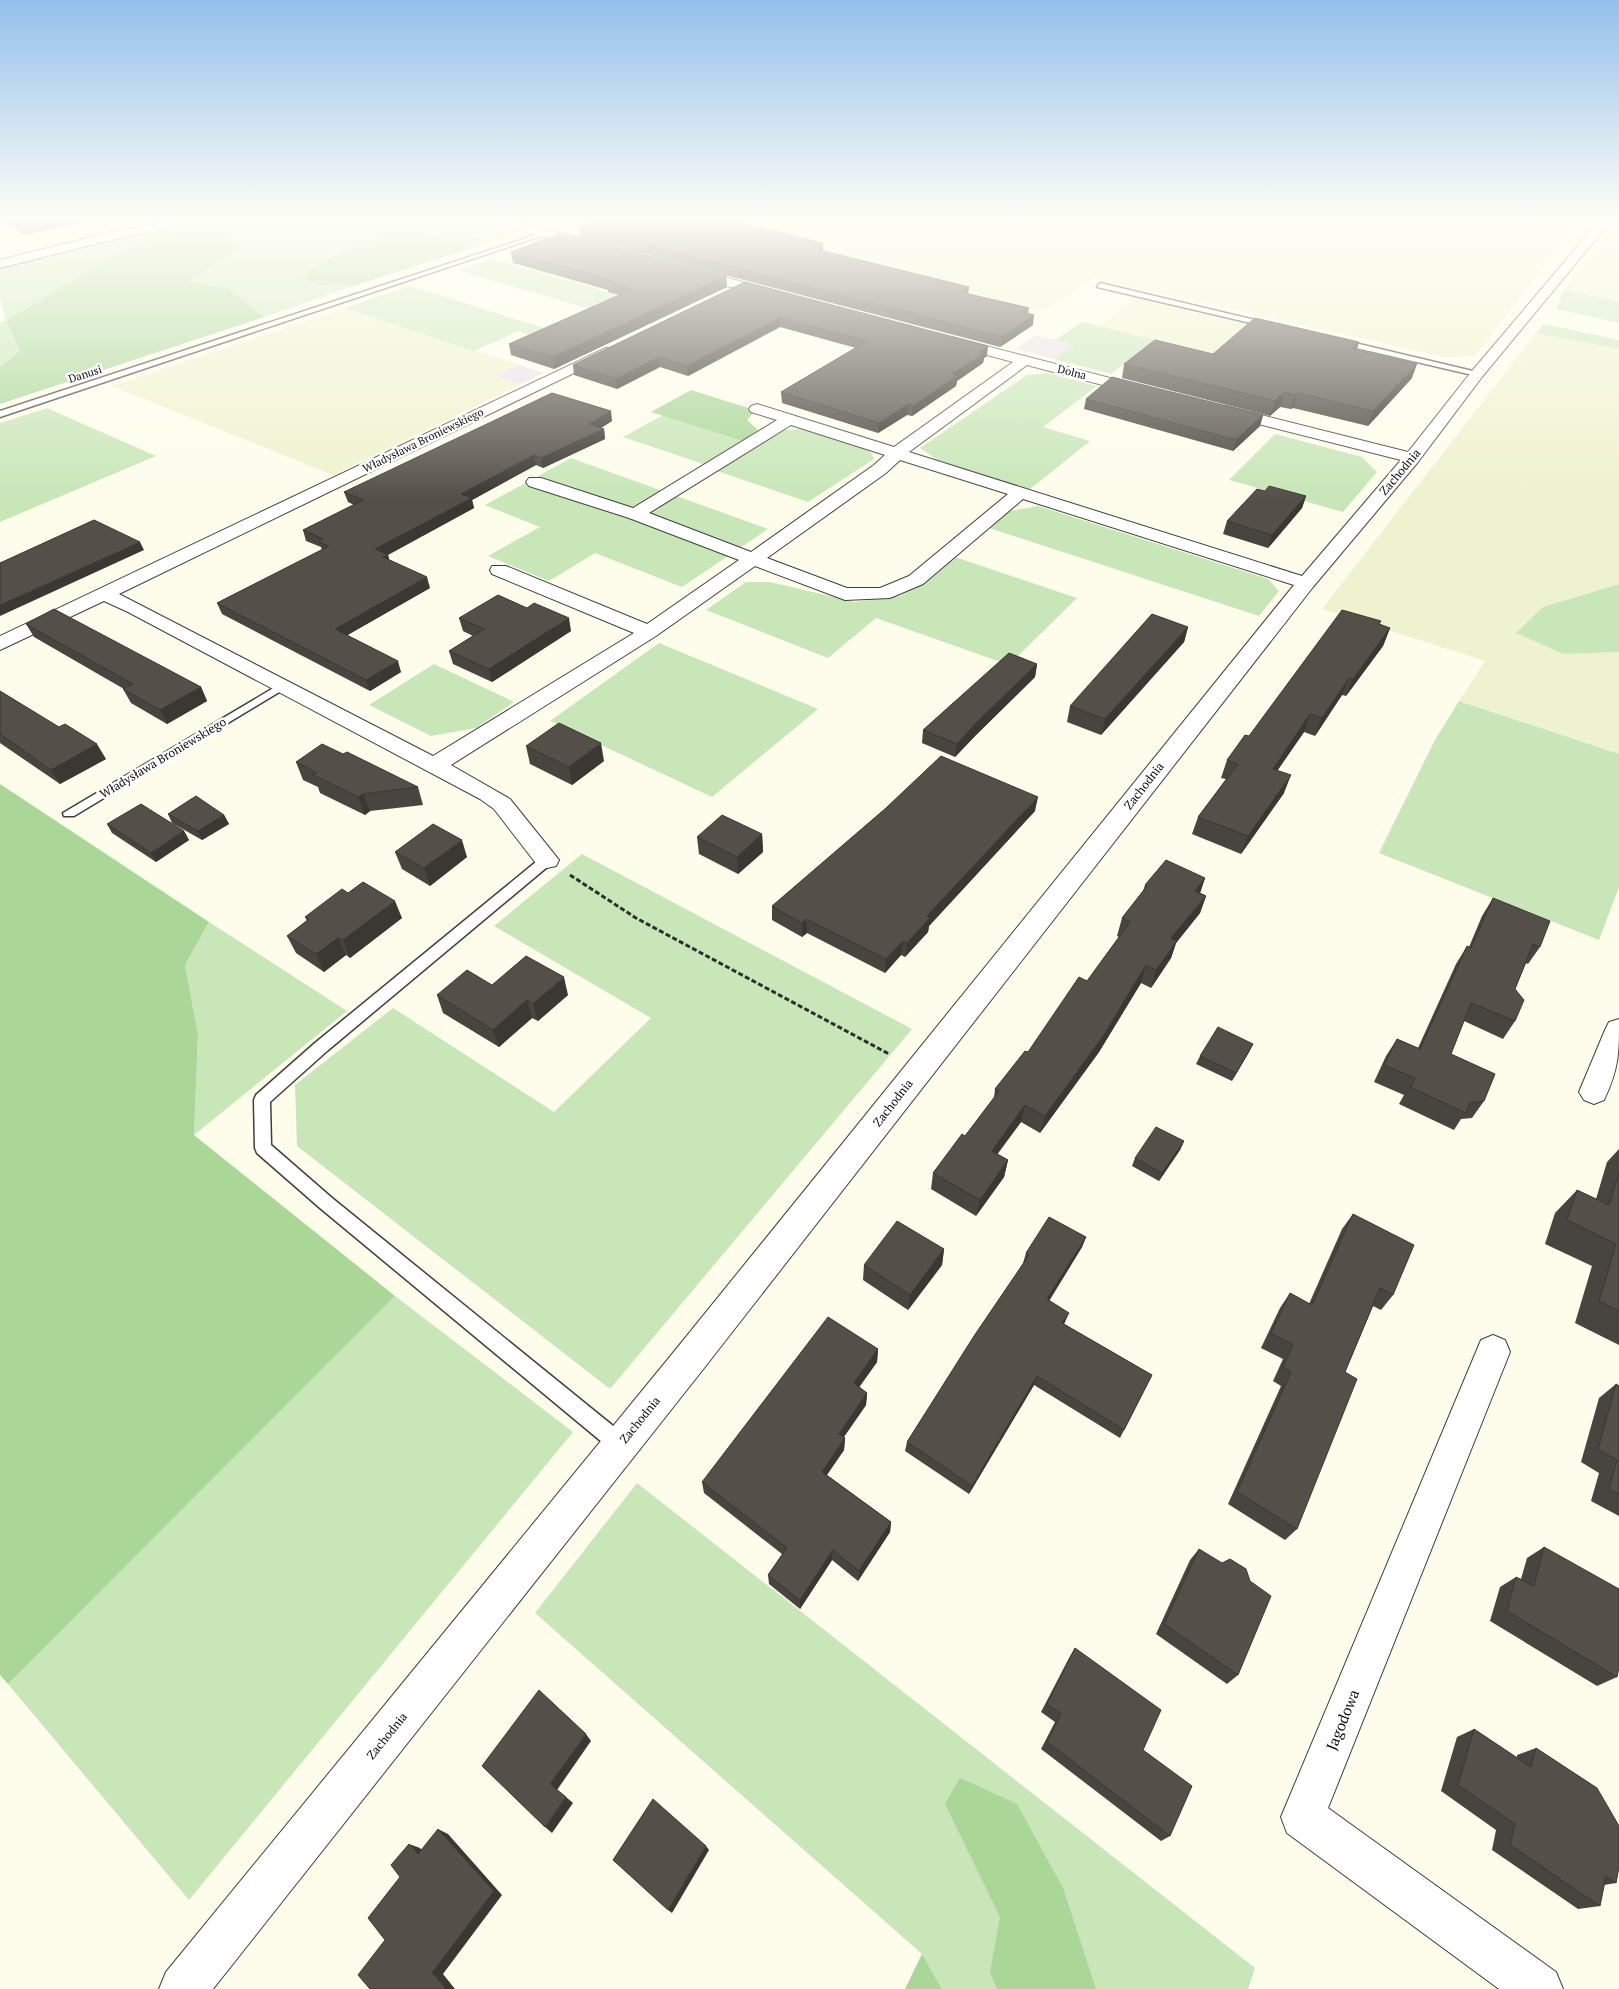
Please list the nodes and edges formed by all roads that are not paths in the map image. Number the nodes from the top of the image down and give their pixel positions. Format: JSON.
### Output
{"nodes":[{"id":1,"x":303,"y":314,"type":"edge"},
{"id":2,"x":1222,"y":314,"type":"edge"},
{"id":3,"x":1527,"y":314,"type":"edge"},
{"id":4,"x":1284,"y":328,"type":"edge"},
{"id":5,"x":939,"y":338,"type":"edge"},
{"id":6,"x":1332,"y":340,"type":"edge"},
{"id":7,"x":618,"y":346,"type":"edge"},
{"id":8,"x":1025,"y":360,"type":"junction"},
{"id":9,"x":1477,"y":374,"type":"junction"},
{"id":10,"x":1158,"y":394,"type":"edge"},
{"id":11,"x":1209,"y":407,"type":"edge"},
{"id":12,"x":757,"y":409,"type":"dead end"},
{"id":13,"x":0,"y":414,"type":"edge"},
{"id":14,"x":790,"y":419,"type":"junction"},
{"id":15,"x":898,"y":452,"type":"junction"},
{"id":16,"x":1412,"y":458,"type":"junction"},
{"id":17,"x":535,"y":482,"type":"dead end"},
{"id":18,"x":1021,"y":492,"type":"junction"},
{"id":19,"x":635,"y":514,"type":"junction"},
{"id":20,"x":750,"y":559,"type":"junction"},
{"id":21,"x":499,"y":570,"type":"dead end"},
{"id":22,"x":1306,"y":583,"type":"junction"},
{"id":23,"x":103,"y":594,"type":"junction"},
{"id":24,"x":649,"y":632,"type":"junction"},
{"id":25,"x":0,"y":644,"type":"edge"},
{"id":26,"x":282,"y":686,"type":"junction"},
{"id":27,"x":435,"y":765,"type":"junction"},
{"id":28,"x":70,"y":813,"type":"dead end"},
{"id":29,"x":547,"y":860,"type":"joint"},
{"id":30,"x":1619,"y":1030,"type":"edge"},
{"id":31,"x":1594,"y":1092,"type":"dead end"},
{"id":32,"x":1492,"y":1352,"type":"dead end"},
{"id":33,"x":621,"y":1445,"type":"junction"},
{"id":34,"x":183,"y":1989,"type":"edge"},
{"id":35,"x":1539,"y":1989,"type":"edge"}],
"edges":[{"from":1,"to":13,"type":"lane","name":"Danusi"},
{"from":2,"to":4,"type":"lane"},
{"from":3,"to":9,"type":"street","name":"Zachodnia"},
{"from":5,"to":8,"type":"street","name":"Dolna"},
{"from":6,"to":9,"type":"lane"},
{"from":7,"to":23,"type":"street","name":"Władysława Broniewskiego"},
{"from":8,"to":10,"type":"street","name":"Dolna"},
{"from":8,"to":15,"type":"street"},
{"from":9,"to":16,"type":"street","name":"Zachodnia"},
{"from":11,"to":16,"type":"street"},
{"from":12,"to":14,"type":"street"},
{"from":14,"to":15,"type":"street"},
{"from":14,"to":19,"type":"street"},
{"from":15,"to":18,"type":"street"},
{"from":15,"to":20,"type":"street"},
{"from":16,"to":22,"type":"street","name":"Zachodnia"},
{"from":17,"to":19,"type":"street"},
{"from":18,"to":20,"type":"street"},
{"from":18,"to":22,"type":"street"},
{"from":19,"to":20,"type":"street"},
{"from":20,"to":24,"type":"street"},
{"from":21,"to":24,"type":"street"},
{"from":22,"to":33,"type":"street","name":"Zachodnia"},
{"from":23,"to":25,"type":"street","name":"Władysława Broniewskiego"},
{"from":23,"to":26,"type":"street"},
{"from":24,"to":27,"type":"street"},
{"from":26,"to":27,"type":"street"},
{"from":26,"to":28,"type":"lane","name":"Władysława Broniewskiego"},
{"from":27,"to":29,"type":"street"},
{"from":29,"to":33,"type":"lane"},
{"from":30,"to":31,"type":"street"},
{"from":32,"to":35,"type":"street","name":"Jagodowa"},
{"from":33,"to":34,"type":"street","name":"Zachodnia"}]}
